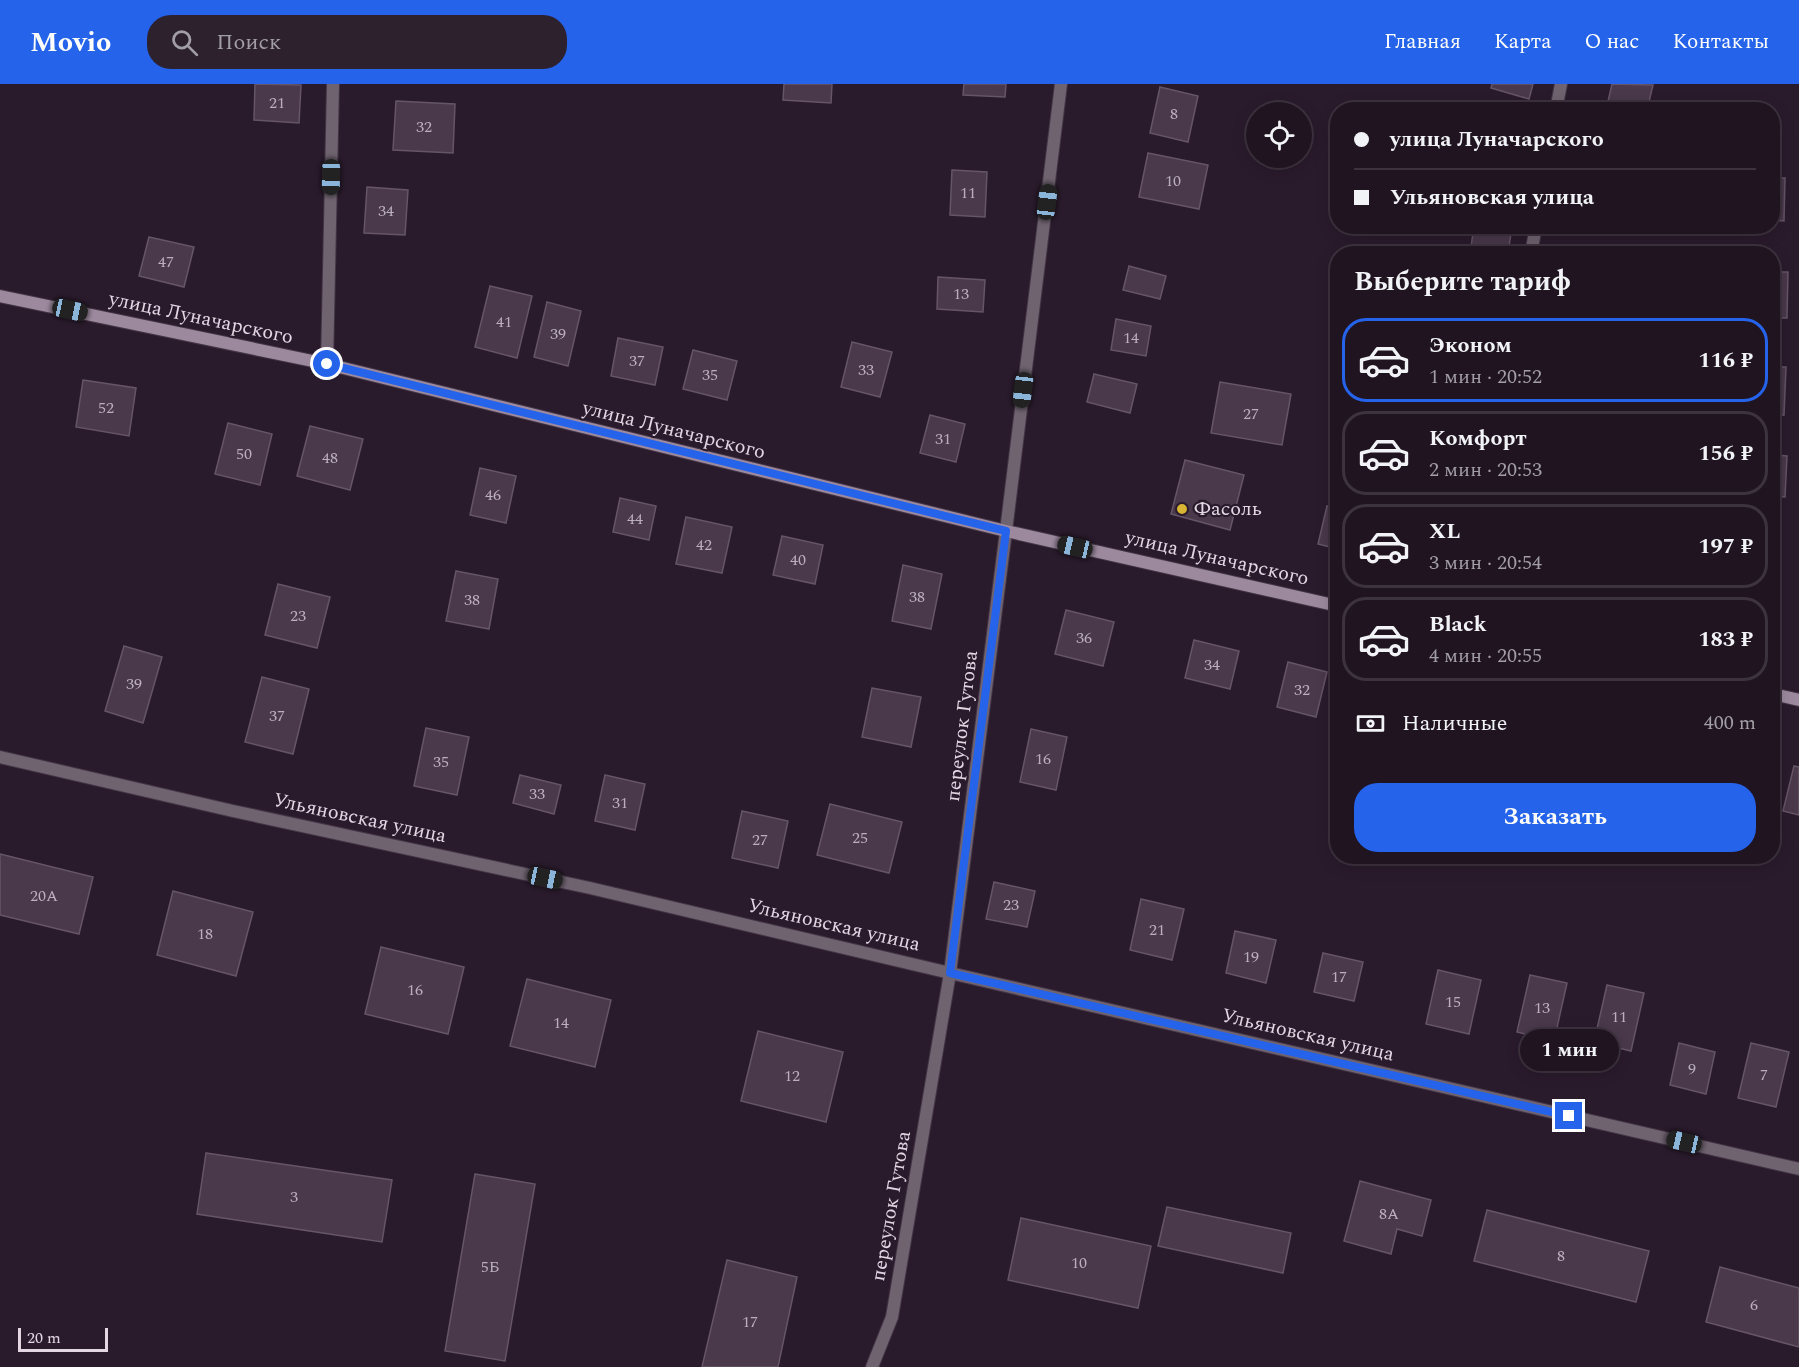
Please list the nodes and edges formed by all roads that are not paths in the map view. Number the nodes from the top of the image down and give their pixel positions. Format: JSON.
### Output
{"nodes":[{"id":1,"x":333,"y":84,"type":"edge"},
{"id":2,"x":1061,"y":84,"type":"edge"},
{"id":3,"x":1561,"y":84,"type":"edge"},
{"id":4,"x":1558,"y":102,"type":"edge"},
{"id":5,"x":0,"y":296,"type":"edge"},
{"id":6,"x":327,"y":364,"type":"junction"},
{"id":7,"x":1006,"y":531,"type":"junction"},
{"id":8,"x":1330,"y":604,"type":"edge"},
{"id":9,"x":1780,"y":695,"type":"edge"},
{"id":10,"x":1799,"y":699,"type":"edge"},
{"id":11,"x":0,"y":757,"type":"edge"},
{"id":12,"x":950,"y":973,"type":"junction"},
{"id":13,"x":1799,"y":1169,"type":"edge"},
{"id":14,"x":872,"y":1367,"type":"edge"}],
"edges":[{"from":1,"to":6,"type":"street"},
{"from":2,"to":7,"type":"street","name":"переулок Гутова"},
{"from":3,"to":4,"type":"street"},
{"from":5,"to":6,"type":"main road","name":"улица Луначарского"},
{"from":6,"to":7,"type":"main road","name":"улица Луначарского"},
{"from":7,"to":8,"type":"main road","name":"улица Луначарского"},
{"from":7,"to":12,"type":"street","name":"переулок Гутова"},
{"from":9,"to":10,"type":"main road"},
{"from":11,"to":12,"type":"street","name":"Ульяновская улица"},
{"from":12,"to":13,"type":"street","name":"Ульяновская улица"},
{"from":12,"to":14,"type":"street","name":"переулок Гутова"}]}
